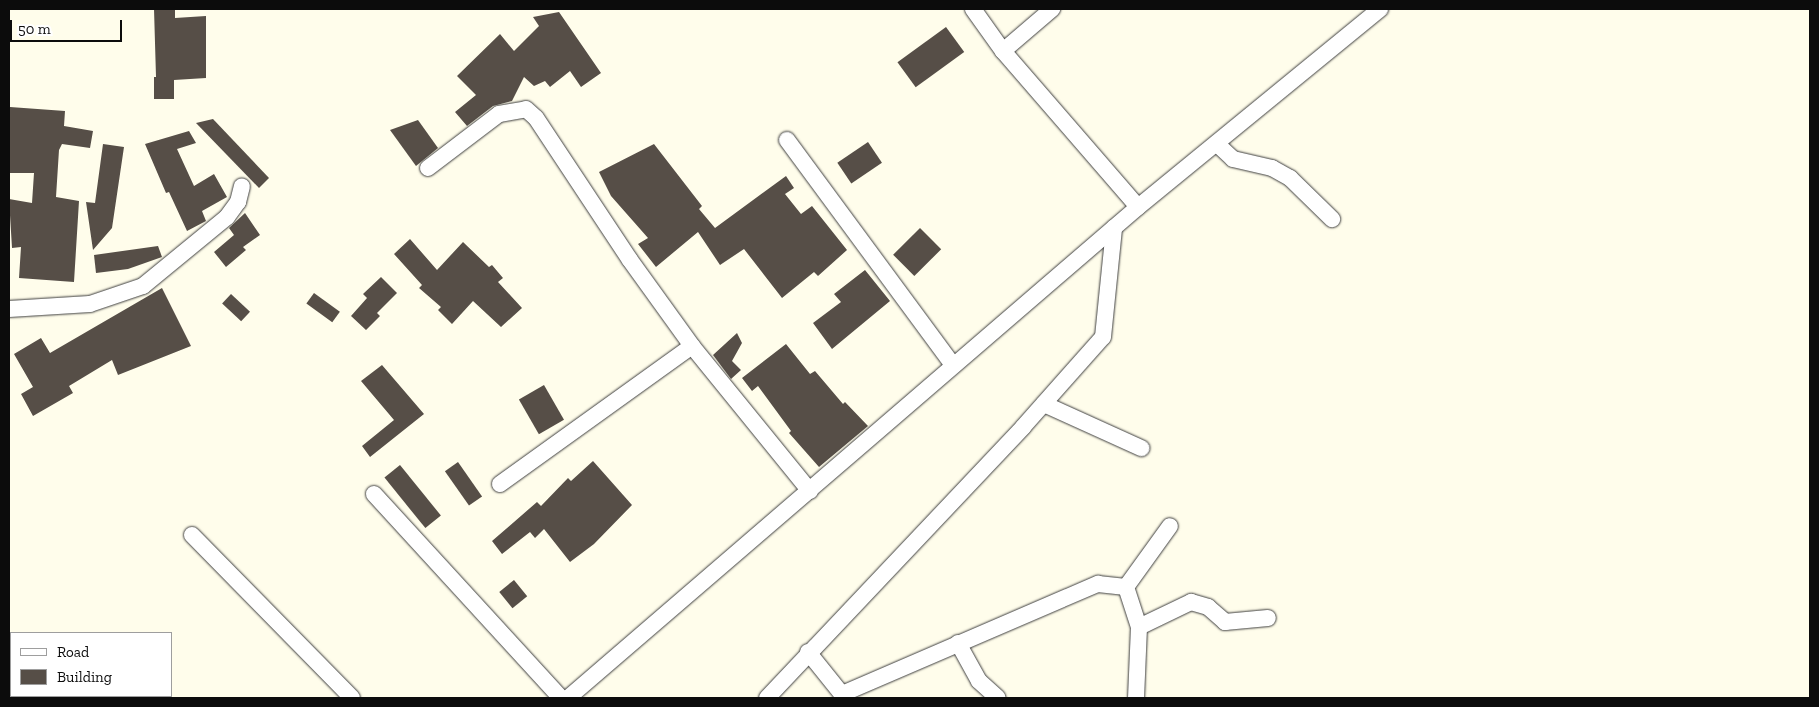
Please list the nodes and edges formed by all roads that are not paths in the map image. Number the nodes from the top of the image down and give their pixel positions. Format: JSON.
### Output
{"nodes":[{"id":1,"x":972,"y":9,"type":"edge"},
{"id":2,"x":1052,"y":9,"type":"edge"},
{"id":3,"x":1380,"y":9,"type":"edge"},
{"id":4,"x":1003,"y":51,"type":"junction"},
{"id":5,"x":787,"y":140,"type":"dead end"},
{"id":6,"x":1217,"y":144,"type":"junction"},
{"id":7,"x":428,"y":168,"type":"dead end"},
{"id":8,"x":242,"y":186,"type":"dead end"},
{"id":9,"x":1138,"y":207,"type":"junction"},
{"id":10,"x":1332,"y":219,"type":"dead end"},
{"id":11,"x":1114,"y":228,"type":"junction"},
{"id":12,"x":9,"y":309,"type":"edge"},
{"id":13,"x":692,"y":346,"type":"junction"},
{"id":14,"x":953,"y":365,"type":"junction"},
{"id":15,"x":1044,"y":404,"type":"junction"},
{"id":16,"x":1141,"y":448,"type":"dead end"},
{"id":17,"x":500,"y":484,"type":"dead end"},
{"id":18,"x":810,"y":491,"type":"junction"},
{"id":19,"x":374,"y":494,"type":"dead end"},
{"id":20,"x":1170,"y":526,"type":"dead end"},
{"id":21,"x":192,"y":534,"type":"dead end"},
{"id":22,"x":1126,"y":587,"type":"junction"},
{"id":23,"x":1268,"y":618,"type":"dead end"},
{"id":24,"x":1138,"y":627,"type":"junction"},
{"id":25,"x":958,"y":643,"type":"junction"},
{"id":26,"x":808,"y":652,"type":"junction"},
{"id":27,"x":844,"y":696,"type":"edge"},
{"id":28,"x":352,"y":698,"type":"edge"},
{"id":29,"x":561,"y":698,"type":"edge"},
{"id":30,"x":568,"y":698,"type":"edge"},
{"id":31,"x":767,"y":698,"type":"edge"},
{"id":32,"x":998,"y":698,"type":"edge"},
{"id":33,"x":1136,"y":698,"type":"edge"}],
"edges":[{"from":1,"to":4,"type":"street"},
{"from":2,"to":4,"type":"street"},
{"from":3,"to":6,"type":"street"},
{"from":4,"to":9,"type":"street"},
{"from":5,"to":14,"type":"street"},
{"from":6,"to":9,"type":"street"},
{"from":6,"to":10,"type":"street"},
{"from":7,"to":13,"type":"street"},
{"from":8,"to":12,"type":"street"},
{"from":9,"to":11,"type":"street"},
{"from":11,"to":14,"type":"street"},
{"from":11,"to":15,"type":"street"},
{"from":13,"to":17,"type":"street"},
{"from":13,"to":18,"type":"street"},
{"from":14,"to":18,"type":"street"},
{"from":15,"to":16,"type":"street"},
{"from":15,"to":26,"type":"street"},
{"from":18,"to":30,"type":"street"},
{"from":19,"to":29,"type":"street"},
{"from":20,"to":22,"type":"street"},
{"from":21,"to":28,"type":"street"},
{"from":22,"to":24,"type":"street"},
{"from":22,"to":25,"type":"street"},
{"from":23,"to":24,"type":"street"},
{"from":24,"to":33,"type":"street"},
{"from":25,"to":27,"type":"street"},
{"from":25,"to":32,"type":"street"},
{"from":26,"to":27,"type":"street"},
{"from":26,"to":31,"type":"street"}]}
